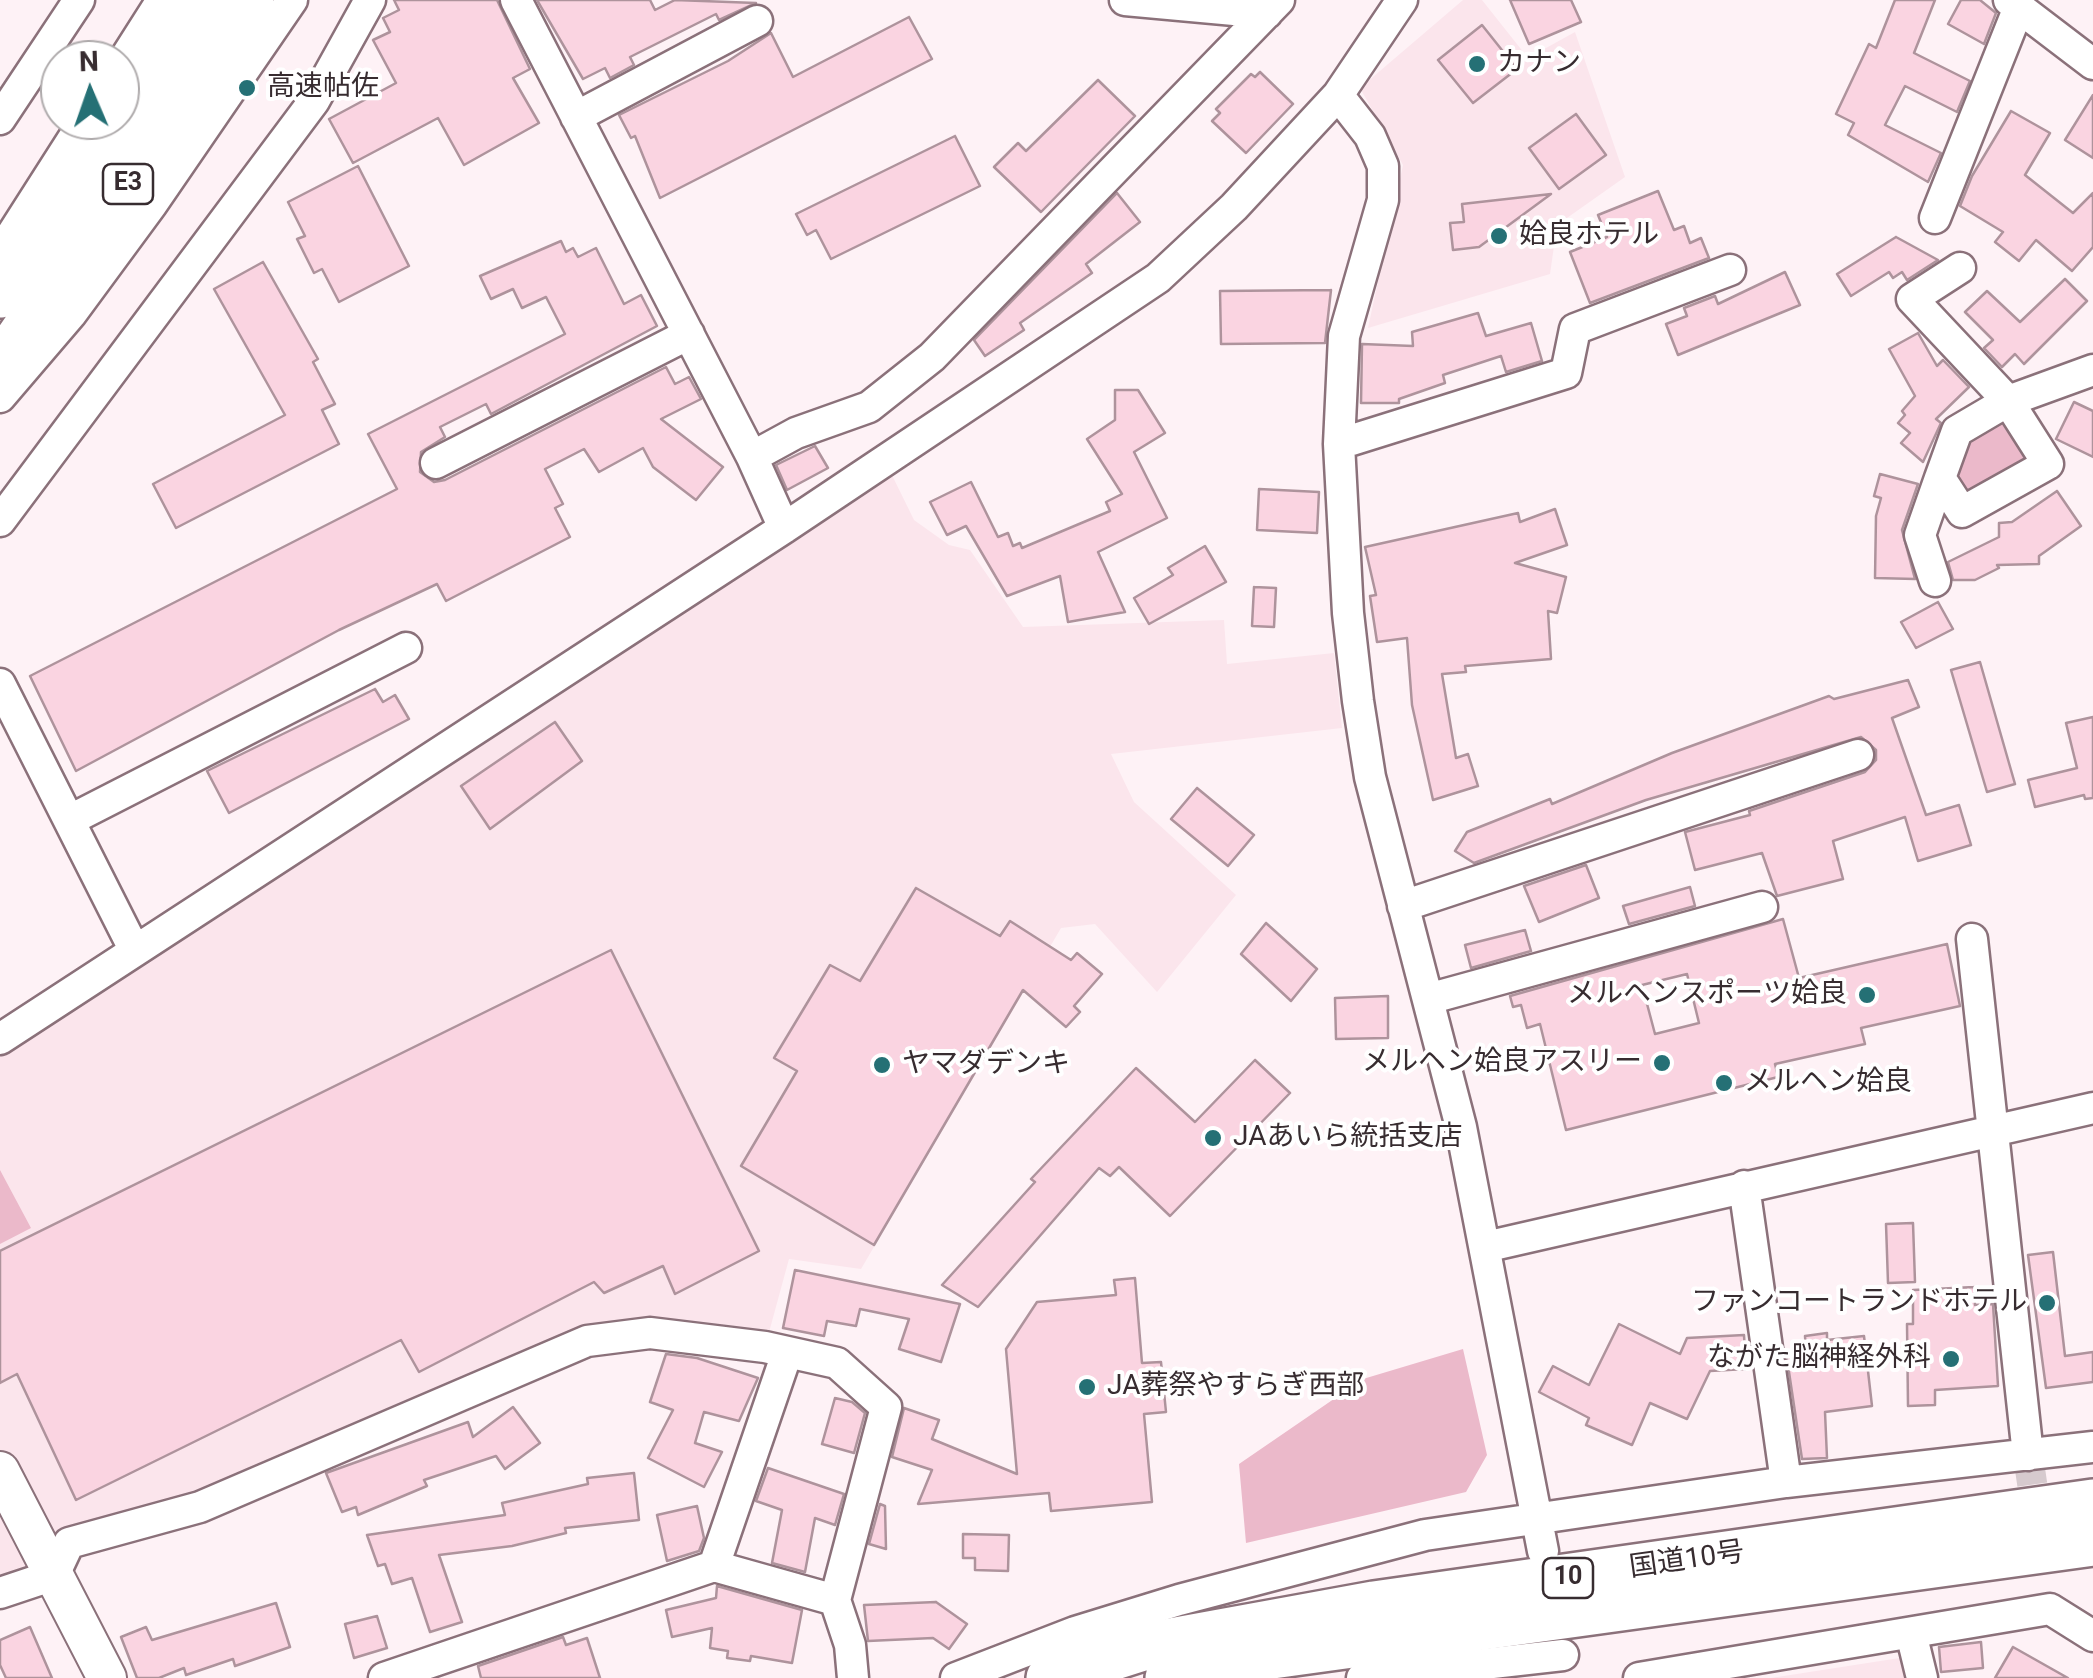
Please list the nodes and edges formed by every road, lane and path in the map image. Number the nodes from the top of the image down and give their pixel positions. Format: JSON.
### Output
{"nodes":[{"id":1,"x":79,"y":0,"type":"edge"},
{"id":2,"x":162,"y":0,"type":"edge"},
{"id":3,"x":204,"y":0,"type":"edge"},
{"id":4,"x":251,"y":0,"type":"edge"},
{"id":5,"x":292,"y":0,"type":"edge"},
{"id":6,"x":370,"y":0,"type":"edge"},
{"id":7,"x":516,"y":0,"type":"edge"},
{"id":8,"x":1125,"y":0,"type":"edge"},
{"id":9,"x":1402,"y":0,"type":"edge"},
{"id":10,"x":2014,"y":3,"type":"edge"},
{"id":11,"x":1273,"y":6,"type":"edge"},
{"id":12,"x":757,"y":21,"type":"dead end"},
{"id":13,"x":137,"y":40,"type":"edge"},
{"id":14,"x":2093,"y":64,"type":"edge"},
{"id":15,"x":1338,"y":96,"type":"junction"},
{"id":16,"x":576,"y":116,"type":"junction"},
{"id":17,"x":0,"y":120,"type":"edge"},
{"id":18,"x":72,"y":140,"type":"edge"},
{"id":19,"x":1935,"y":218,"type":"dead end"},
{"id":20,"x":0,"y":253,"type":"edge"},
{"id":21,"x":1960,"y":268,"type":"dead end"},
{"id":22,"x":1730,"y":270,"type":"dead end"},
{"id":23,"x":0,"y":294,"type":"edge"},
{"id":24,"x":689,"y":334,"type":"junction"},
{"id":25,"x":0,"y":364,"type":"edge"},
{"id":26,"x":2093,"y":370,"type":"edge"},
{"id":27,"x":0,"y":396,"type":"edge"},
{"id":28,"x":2008,"y":401,"type":"junction"},
{"id":29,"x":1339,"y":444,"type":"junction"},
{"id":30,"x":752,"y":457,"type":"junction"},
{"id":31,"x":436,"y":462,"type":"dead end"},
{"id":32,"x":1940,"y":478,"type":"junction"},
{"id":33,"x":0,"y":521,"type":"edge"},
{"id":34,"x":784,"y":528,"type":"junction"},
{"id":35,"x":1935,"y":582,"type":"dead end"},
{"id":36,"x":406,"y":648,"type":"dead end"},
{"id":37,"x":0,"y":684,"type":"edge"},
{"id":38,"x":1858,"y":755,"type":"dead end"},
{"id":39,"x":70,"y":820,"type":"junction"},
{"id":40,"x":1402,"y":906,"type":"junction"},
{"id":41,"x":1762,"y":907,"type":"dead end"},
{"id":42,"x":1972,"y":939,"type":"dead end"},
{"id":43,"x":135,"y":951,"type":"junction"},
{"id":44,"x":1428,"y":999,"type":"junction"},
{"id":45,"x":0,"y":1039,"type":"edge"},
{"id":46,"x":2093,"y":1108,"type":"edge"},
{"id":47,"x":1990,"y":1128,"type":"junction"},
{"id":48,"x":1744,"y":1186,"type":"junction"},
{"id":49,"x":1486,"y":1247,"type":"junction"},
{"id":50,"x":786,"y":1356,"type":"junction"},
{"id":51,"x":2093,"y":1447,"type":"edge"},
{"id":52,"x":2028,"y":1455,"type":"junction"},
{"id":53,"x":0,"y":1471,"type":"edge"},
{"id":54,"x":1786,"y":1482,"type":"junction"},
{"id":55,"x":2093,"y":1502,"type":"edge"},
{"id":56,"x":1537,"y":1515,"type":"junction"},
{"id":57,"x":2093,"y":1543,"type":"edge"},
{"id":58,"x":1544,"y":1551,"type":"dead end"},
{"id":59,"x":714,"y":1566,"type":"junction"},
{"id":60,"x":54,"y":1575,"type":"junction"},
{"id":61,"x":0,"y":1593,"type":"edge"},
{"id":62,"x":835,"y":1600,"type":"junction"},
{"id":63,"x":1911,"y":1633,"type":"junction"},
{"id":64,"x":2093,"y":1636,"type":"edge"},
{"id":65,"x":1564,"y":1656,"type":"edge"},
{"id":66,"x":106,"y":1678,"type":"edge"},
{"id":67,"x":384,"y":1678,"type":"edge"},
{"id":68,"x":853,"y":1678,"type":"edge"},
{"id":69,"x":956,"y":1678,"type":"edge"},
{"id":70,"x":1049,"y":1678,"type":"edge"},
{"id":71,"x":1168,"y":1678,"type":"edge"},
{"id":72,"x":1362,"y":1678,"type":"edge"},
{"id":73,"x":1639,"y":1678,"type":"edge"},
{"id":74,"x":1922,"y":1678,"type":"edge"}],
"edges":[{"from":1,"to":17,"type":"street"},
{"from":2,"to":13,"type":"street"},
{"from":3,"to":23,"type":"highway","number":"E3"},
{"from":4,"to":25,"type":"highway","number":"E3"},
{"from":5,"to":27,"type":"street"},
{"from":6,"to":33,"type":"street"},
{"from":7,"to":16,"type":"street"},
{"from":8,"to":11,"type":"street"},
{"from":9,"to":15,"type":"street"},
{"from":10,"to":14,"type":"street"},
{"from":10,"to":19,"type":"street"},
{"from":11,"to":30,"type":"street"},
{"from":12,"to":16,"type":"street"},
{"from":15,"to":29,"type":"street"},
{"from":15,"to":34,"type":"street"},
{"from":16,"to":24,"type":"street"},
{"from":18,"to":20,"type":"street"},
{"from":21,"to":28,"type":"street"},
{"from":22,"to":29,"type":"street"},
{"from":24,"to":30,"type":"street"},
{"from":24,"to":31,"type":"street"},
{"from":26,"to":28,"type":"street"},
{"from":28,"to":32,"type":"street"},
{"from":28,"to":32,"type":"street"},
{"from":29,"to":40,"type":"street"},
{"from":30,"to":34,"type":"street"},
{"from":32,"to":35,"type":"street"},
{"from":34,"to":43,"type":"street"},
{"from":36,"to":39,"type":"street"},
{"from":37,"to":39,"type":"street"},
{"from":38,"to":40,"type":"street"},
{"from":39,"to":43,"type":"street"},
{"from":40,"to":44,"type":"street"},
{"from":41,"to":44,"type":"street"},
{"from":42,"to":47,"type":"street"},
{"from":43,"to":45,"type":"street"},
{"from":44,"to":49,"type":"street"},
{"from":46,"to":47,"type":"street"},
{"from":47,"to":48,"type":"street"},
{"from":47,"to":52,"type":"street"},
{"from":48,"to":49,"type":"street"},
{"from":48,"to":54,"type":"street"},
{"from":49,"to":56,"type":"street"},
{"from":50,"to":59,"type":"street"},
{"from":50,"to":60,"type":"street"},
{"from":50,"to":62,"type":"street"},
{"from":51,"to":52,"type":"street"},
{"from":52,"to":54,"type":"street"},
{"from":53,"to":60,"type":"main road"},
{"from":54,"to":56,"type":"street"},
{"from":55,"to":70,"type":"highway","name":"国道10号","number":"10"},
{"from":56,"to":58,"type":"street"},
{"from":56,"to":69,"type":"street"},
{"from":57,"to":71,"type":"highway","name":"国道10号","number":"10"},
{"from":59,"to":62,"type":"street"},
{"from":59,"to":67,"type":"street"},
{"from":60,"to":61,"type":"street"},
{"from":60,"to":66,"type":"main road"},
{"from":62,"to":68,"type":"street"},
{"from":63,"to":64,"type":"street"},
{"from":63,"to":73,"type":"street"},
{"from":63,"to":74,"type":"street"},
{"from":65,"to":72,"type":"street"}]}
